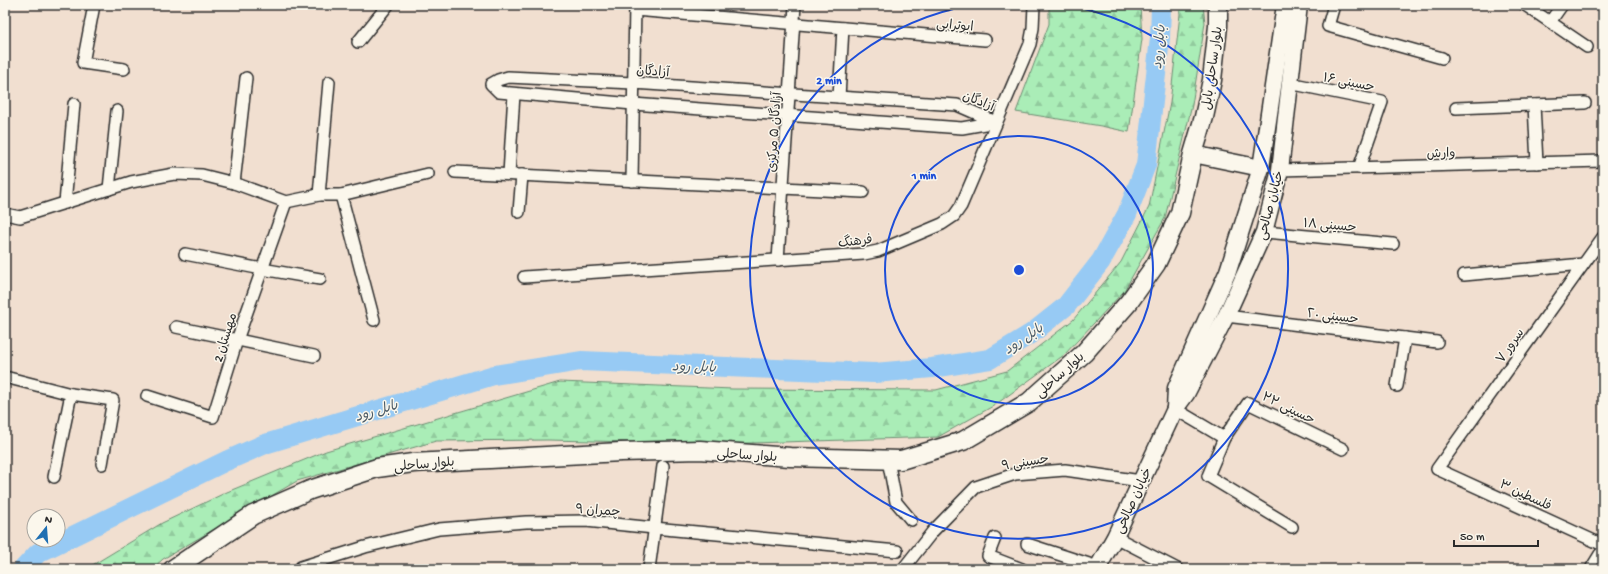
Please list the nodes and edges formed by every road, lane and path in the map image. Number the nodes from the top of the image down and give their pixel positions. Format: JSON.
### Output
{"nodes":[{"id":1,"x":94,"y":5,"type":"edge"},
{"id":2,"x":388,"y":5,"type":"edge"},
{"id":3,"x":795,"y":5,"type":"edge"},
{"id":4,"x":1034,"y":5,"type":"edge"},
{"id":5,"x":1218,"y":5,"type":"edge"},
{"id":6,"x":1285,"y":5,"type":"edge"},
{"id":7,"x":1299,"y":5,"type":"edge"},
{"id":8,"x":1334,"y":5,"type":"edge"},
{"id":9,"x":1526,"y":5,"type":"edge"},
{"id":10,"x":1562,"y":5,"type":"edge"},
{"id":11,"x":635,"y":7,"type":"edge"},
{"id":12,"x":1550,"y":22,"type":"junction"},
{"id":13,"x":794,"y":24,"type":"junction"},
{"id":14,"x":843,"y":28,"type":"junction"},
{"id":15,"x":985,"y":40,"type":"dead end"},
{"id":16,"x":358,"y":42,"type":"dead end"},
{"id":17,"x":1587,"y":47,"type":"dead end"},
{"id":18,"x":1442,"y":58,"type":"dead end"},
{"id":19,"x":124,"y":69,"type":"dead end"},
{"id":20,"x":246,"y":78,"type":"dead end"},
{"id":21,"x":329,"y":82,"type":"dead end"},
{"id":22,"x":633,"y":83,"type":"junction"},
{"id":23,"x":1290,"y":83,"type":"junction"},
{"id":24,"x":514,"y":94,"type":"junction"},
{"id":25,"x":789,"y":94,"type":"junction"},
{"id":26,"x":839,"y":97,"type":"junction"},
{"id":27,"x":1584,"y":103,"type":"dead end"},
{"id":28,"x":74,"y":104,"type":"dead end"},
{"id":29,"x":633,"y":104,"type":"junction"},
{"id":30,"x":1534,"y":105,"type":"junction"},
{"id":31,"x":1456,"y":108,"type":"dead end"},
{"id":32,"x":117,"y":112,"type":"dead end"},
{"id":33,"x":788,"y":115,"type":"junction"},
{"id":34,"x":996,"y":122,"type":"junction"},
{"id":35,"x":1193,"y":154,"type":"junction"},
{"id":36,"x":1603,"y":161,"type":"edge"},
{"id":37,"x":1536,"y":163,"type":"junction"},
{"id":38,"x":1261,"y":168,"type":"junction"},
{"id":39,"x":1359,"y":168,"type":"junction"},
{"id":40,"x":1280,"y":170,"type":"junction"},
{"id":41,"x":455,"y":172,"type":"dead end"},
{"id":42,"x":428,"y":174,"type":"dead end"},
{"id":43,"x":509,"y":174,"type":"junction"},
{"id":44,"x":522,"y":175,"type":"junction"},
{"id":45,"x":632,"y":180,"type":"junction"},
{"id":46,"x":234,"y":183,"type":"junction"},
{"id":47,"x":783,"y":188,"type":"junction"},
{"id":48,"x":109,"y":189,"type":"junction"},
{"id":49,"x":863,"y":192,"type":"dead end"},
{"id":50,"x":319,"y":195,"type":"junction"},
{"id":51,"x":341,"y":195,"type":"junction"},
{"id":52,"x":286,"y":202,"type":"junction"},
{"id":53,"x":65,"y":203,"type":"junction"},
{"id":54,"x":519,"y":212,"type":"dead end"},
{"id":55,"x":5,"y":214,"type":"edge"},
{"id":56,"x":1264,"y":232,"type":"junction"},
{"id":57,"x":1603,"y":237,"type":"edge"},
{"id":58,"x":1393,"y":244,"type":"dead end"},
{"id":59,"x":185,"y":254,"type":"dead end"},
{"id":60,"x":778,"y":260,"type":"junction"},
{"id":61,"x":1583,"y":264,"type":"junction"},
{"id":62,"x":262,"y":269,"type":"junction"},
{"id":63,"x":1464,"y":275,"type":"dead end"},
{"id":64,"x":524,"y":277,"type":"dead end"},
{"id":65,"x":320,"y":278,"type":"dead end"},
{"id":66,"x":1226,"y":316,"type":"junction"},
{"id":67,"x":374,"y":320,"type":"dead end"},
{"id":68,"x":176,"y":327,"type":"dead end"},
{"id":69,"x":1405,"y":338,"type":"junction"},
{"id":70,"x":237,"y":340,"type":"junction"},
{"id":71,"x":1437,"y":342,"type":"dead end"},
{"id":72,"x":314,"y":356,"type":"dead end"},
{"id":73,"x":5,"y":377,"type":"edge"},
{"id":74,"x":1397,"y":386,"type":"dead end"},
{"id":75,"x":71,"y":394,"type":"junction"},
{"id":76,"x":147,"y":396,"type":"dead end"},
{"id":77,"x":1175,"y":409,"type":"junction"},
{"id":78,"x":1224,"y":438,"type":"junction"},
{"id":79,"x":1343,"y":449,"type":"dead end"},
{"id":80,"x":888,"y":460,"type":"junction"},
{"id":81,"x":102,"y":464,"type":"dead end"},
{"id":82,"x":663,"y":466,"type":"dead end"},
{"id":83,"x":1437,"y":469,"type":"joint"},
{"id":84,"x":54,"y":477,"type":"dead end"},
{"id":85,"x":1141,"y":481,"type":"junction"},
{"id":86,"x":911,"y":520,"type":"dead end"},
{"id":87,"x":1292,"y":527,"type":"dead end"},
{"id":88,"x":654,"y":528,"type":"junction"},
{"id":89,"x":1115,"y":537,"type":"junction"},
{"id":90,"x":995,"y":538,"type":"dead end"},
{"id":91,"x":1027,"y":544,"type":"dead end"},
{"id":92,"x":1603,"y":545,"type":"edge"},
{"id":93,"x":897,"y":551,"type":"dead end"},
{"id":94,"x":1603,"y":556,"type":"edge"},
{"id":95,"x":300,"y":568,"type":"edge"},
{"id":96,"x":1098,"y":568,"type":"edge"},
{"id":97,"x":172,"y":569,"type":"edge"},
{"id":98,"x":313,"y":569,"type":"edge"},
{"id":99,"x":649,"y":569,"type":"edge"},
{"id":100,"x":903,"y":569,"type":"edge"},
{"id":101,"x":1022,"y":569,"type":"edge"},
{"id":102,"x":1177,"y":569,"type":"edge"},
{"id":103,"x":1595,"y":569,"type":"edge"}],
"edges":[{"from":1,"to":19,"type":"street"},
{"from":2,"to":16,"type":"street"},
{"from":3,"to":13,"type":"street","name":"آزادگان ۵ مرکزی"},
{"from":4,"to":34,"type":"street","name":"فرهنگ"},
{"from":5,"to":35,"type":"main road","name":"بلوار ساحلی بابل"},
{"from":6,"to":38,"type":"main road","name":"خيابان صالحی"},
{"from":7,"to":23,"type":"main road","name":"خيابان صالحی"},
{"from":8,"to":18,"type":"street"},
{"from":9,"to":12,"type":"street"},
{"from":10,"to":12,"type":"street"},
{"from":11,"to":13,"type":"street","name":"ابوترابی"},
{"from":11,"to":22,"type":"street"},
{"from":12,"to":17,"type":"street"},
{"from":13,"to":14,"type":"street","name":"ابوترابی"},
{"from":13,"to":25,"type":"street","name":"آزادگان ۵ مرکزی"},
{"from":14,"to":15,"type":"street","name":"ابوترابی"},
{"from":14,"to":26,"type":"street"},
{"from":20,"to":46,"type":"street"},
{"from":21,"to":50,"type":"street"},
{"from":22,"to":24,"type":"street","name":"آزادگان"},
{"from":22,"to":25,"type":"street","name":"آزادگان"},
{"from":22,"to":29,"type":"street"},
{"from":23,"to":39,"type":"street","name":"حسینی ۱۶"},
{"from":23,"to":40,"type":"main road","name":"خيابان صالحی"},
{"from":24,"to":29,"type":"street","name":"آزادگان"},
{"from":24,"to":43,"type":"street"},
{"from":25,"to":26,"type":"street","name":"آزادگان"},
{"from":25,"to":33,"type":"street","name":"آزادگان ۵ مرکزی"},
{"from":26,"to":34,"type":"street","name":"آزادگان"},
{"from":27,"to":30,"type":"street"},
{"from":28,"to":53,"type":"street"},
{"from":29,"to":33,"type":"street","name":"آزادگان"},
{"from":29,"to":45,"type":"street"},
{"from":30,"to":31,"type":"street"},
{"from":30,"to":37,"type":"street"},
{"from":32,"to":48,"type":"street"},
{"from":33,"to":34,"type":"street","name":"آزادگان"},
{"from":33,"to":47,"type":"street","name":"آزادگان ۵ مرکزی"},
{"from":34,"to":60,"type":"street","name":"فرهنگ"},
{"from":35,"to":38,"type":"main road"},
{"from":35,"to":80,"type":"main road","name":"بلوار ساحلی"},
{"from":36,"to":37,"type":"street","name":"وارش"},
{"from":37,"to":39,"type":"street","name":"وارش"},
{"from":38,"to":77,"type":"main road","name":"خيابان صالحی"},
{"from":39,"to":40,"type":"street","name":"وارش"},
{"from":40,"to":56,"type":"main road","name":"خيابان صالحی"},
{"from":41,"to":43,"type":"street"},
{"from":42,"to":51,"type":"street"},
{"from":43,"to":44,"type":"street"},
{"from":44,"to":45,"type":"street"},
{"from":44,"to":54,"type":"street"},
{"from":45,"to":47,"type":"street"},
{"from":46,"to":48,"type":"street"},
{"from":46,"to":52,"type":"street"},
{"from":47,"to":49,"type":"street"},
{"from":47,"to":60,"type":"street","name":"آزادگان ۵ مرکزی"},
{"from":48,"to":53,"type":"street"},
{"from":50,"to":51,"type":"street"},
{"from":50,"to":52,"type":"street"},
{"from":51,"to":67,"type":"street"},
{"from":52,"to":62,"type":"street","name":"مهستان 2"},
{"from":53,"to":55,"type":"street"},
{"from":56,"to":58,"type":"street","name":"حسینی ۱۸"},
{"from":56,"to":66,"type":"main road","name":"خيابان صالحی"},
{"from":57,"to":61,"type":"street","name":"سرور ۷"},
{"from":59,"to":62,"type":"street"},
{"from":60,"to":64,"type":"street","name":"فرهنگ"},
{"from":61,"to":63,"type":"street"},
{"from":61,"to":83,"type":"street","name":"سرور ۷"},
{"from":62,"to":65,"type":"street"},
{"from":62,"to":70,"type":"street","name":"مهستان 2"},
{"from":66,"to":69,"type":"street","name":"حسینی ٢٠"},
{"from":66,"to":77,"type":"main road","name":"خيابان صالحی"},
{"from":68,"to":70,"type":"street"},
{"from":69,"to":71,"type":"street","name":"حسینی ٢٠"},
{"from":69,"to":74,"type":"street"},
{"from":70,"to":72,"type":"street"},
{"from":70,"to":76,"type":"street","name":"مهستان 2"},
{"from":73,"to":75,"type":"street"},
{"from":75,"to":81,"type":"street"},
{"from":75,"to":84,"type":"street"},
{"from":77,"to":78,"type":"street"},
{"from":77,"to":85,"type":"main road","name":"خيابان صالحی"},
{"from":78,"to":79,"type":"street","name":"حسینی ۲۲"},
{"from":78,"to":87,"type":"street"},
{"from":80,"to":86,"type":"street"},
{"from":80,"to":97,"type":"main road","name":"بلوار ساحلی"},
{"from":82,"to":88,"type":"street"},
{"from":83,"to":92,"type":"street","name":"فلسطین ۳"},
{"from":85,"to":89,"type":"main road","name":"خيابان صالحی"},
{"from":85,"to":100,"type":"street","name":"حسینی ٩"},
{"from":88,"to":93,"type":"street","name":"چمران ۹"},
{"from":88,"to":95,"type":"street","name":"چمران ۹"},
{"from":88,"to":99,"type":"street"},
{"from":89,"to":96,"type":"main road","name":"خيابان صالحی"},
{"from":89,"to":102,"type":"street"},
{"from":90,"to":101,"type":"street"},
{"from":91,"to":96,"type":"street"},
{"from":94,"to":103,"type":"main road"},
{"from":95,"to":98,"type":"street"}]}
